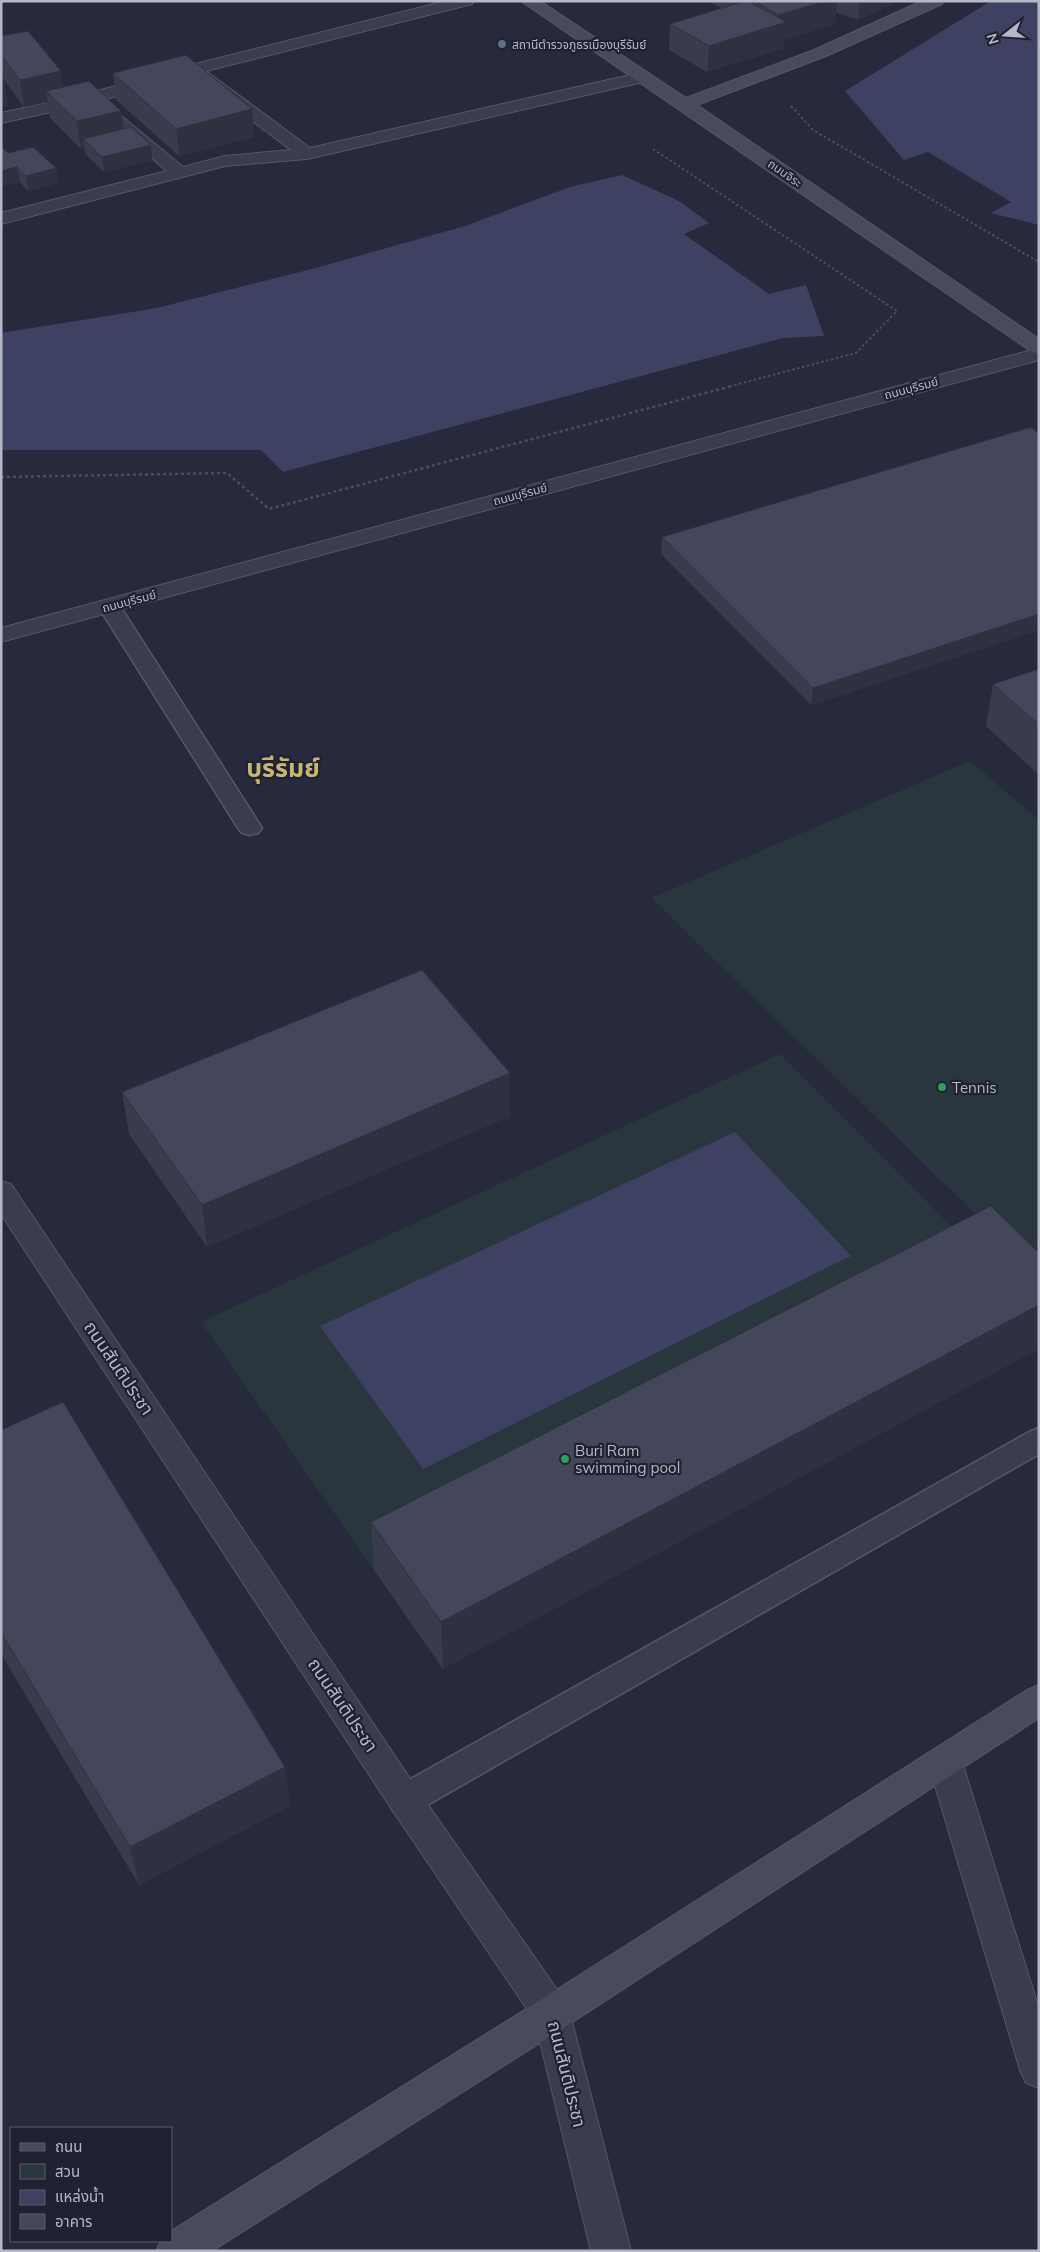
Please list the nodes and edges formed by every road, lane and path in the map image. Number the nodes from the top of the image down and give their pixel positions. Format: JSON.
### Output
{"nodes":[{"id":1,"x":466,"y":1,"type":"edge"},
{"id":2,"x":529,"y":1,"type":"edge"},
{"id":3,"x":936,"y":1,"type":"edge"},
{"id":4,"x":193,"y":69,"type":"junction"},
{"id":5,"x":643,"y":77,"type":"junction"},
{"id":6,"x":90,"y":98,"type":"junction"},
{"id":7,"x":788,"y":102,"type":"dead end"},
{"id":8,"x":684,"y":104,"type":"junction"},
{"id":9,"x":1,"y":118,"type":"edge"},
{"id":10,"x":654,"y":149,"type":"dead end"},
{"id":11,"x":307,"y":154,"type":"junction"},
{"id":12,"x":180,"y":173,"type":"junction"},
{"id":13,"x":1,"y":219,"type":"edge"},
{"id":14,"x":1039,"y":262,"type":"edge"},
{"id":15,"x":1039,"y":348,"type":"edge"},
{"id":16,"x":1039,"y":354,"type":"edge"},
{"id":17,"x":1,"y":477,"type":"edge"},
{"id":18,"x":109,"y":606,"type":"junction"},
{"id":19,"x":1,"y":634,"type":"edge"},
{"id":20,"x":250,"y":828,"type":"dead end"},
{"id":21,"x":1,"y":1191,"type":"edge"},
{"id":22,"x":1039,"y":1440,"type":"edge"},
{"id":23,"x":1039,"y":1700,"type":"edge"},
{"id":24,"x":945,"y":1762,"type":"junction"},
{"id":25,"x":405,"y":1800,"type":"junction"},
{"id":26,"x":552,"y":2014,"type":"junction"},
{"id":27,"x":1039,"y":2070,"type":"edge"},
{"id":28,"x":176,"y":2251,"type":"edge"},
{"id":29,"x":611,"y":2251,"type":"edge"}],
"edges":[{"from":1,"to":4,"type":"street"},
{"from":2,"to":5,"type":"street","name":"ถนนจิระ"},
{"from":3,"to":8,"type":"street"},
{"from":4,"to":6,"type":"street"},
{"from":4,"to":11,"type":"street"},
{"from":5,"to":8,"type":"street","name":"ถนนจิระ"},
{"from":5,"to":11,"type":"street"},
{"from":6,"to":9,"type":"street"},
{"from":6,"to":12,"type":"street"},
{"from":7,"to":14,"type":"path"},
{"from":8,"to":15,"type":"street","name":"ถนนจิระ"},
{"from":10,"to":17,"type":"path"},
{"from":11,"to":12,"type":"street"},
{"from":12,"to":13,"type":"street"},
{"from":16,"to":18,"type":"street","name":"ถนนบุรีรมย์"},
{"from":18,"to":19,"type":"street","name":"ถนนบุรีรมย์"},
{"from":18,"to":20,"type":"lane"},
{"from":21,"to":25,"type":"street","name":"ถนนสันติประชา"},
{"from":22,"to":25,"type":"lane"},
{"from":23,"to":24,"type":"street"},
{"from":24,"to":26,"type":"street"},
{"from":24,"to":27,"type":"street"},
{"from":25,"to":26,"type":"street","name":"ถนนสันติประชา"},
{"from":26,"to":28,"type":"street"},
{"from":26,"to":29,"type":"street","name":"ถนนสันติประชา"}]}
